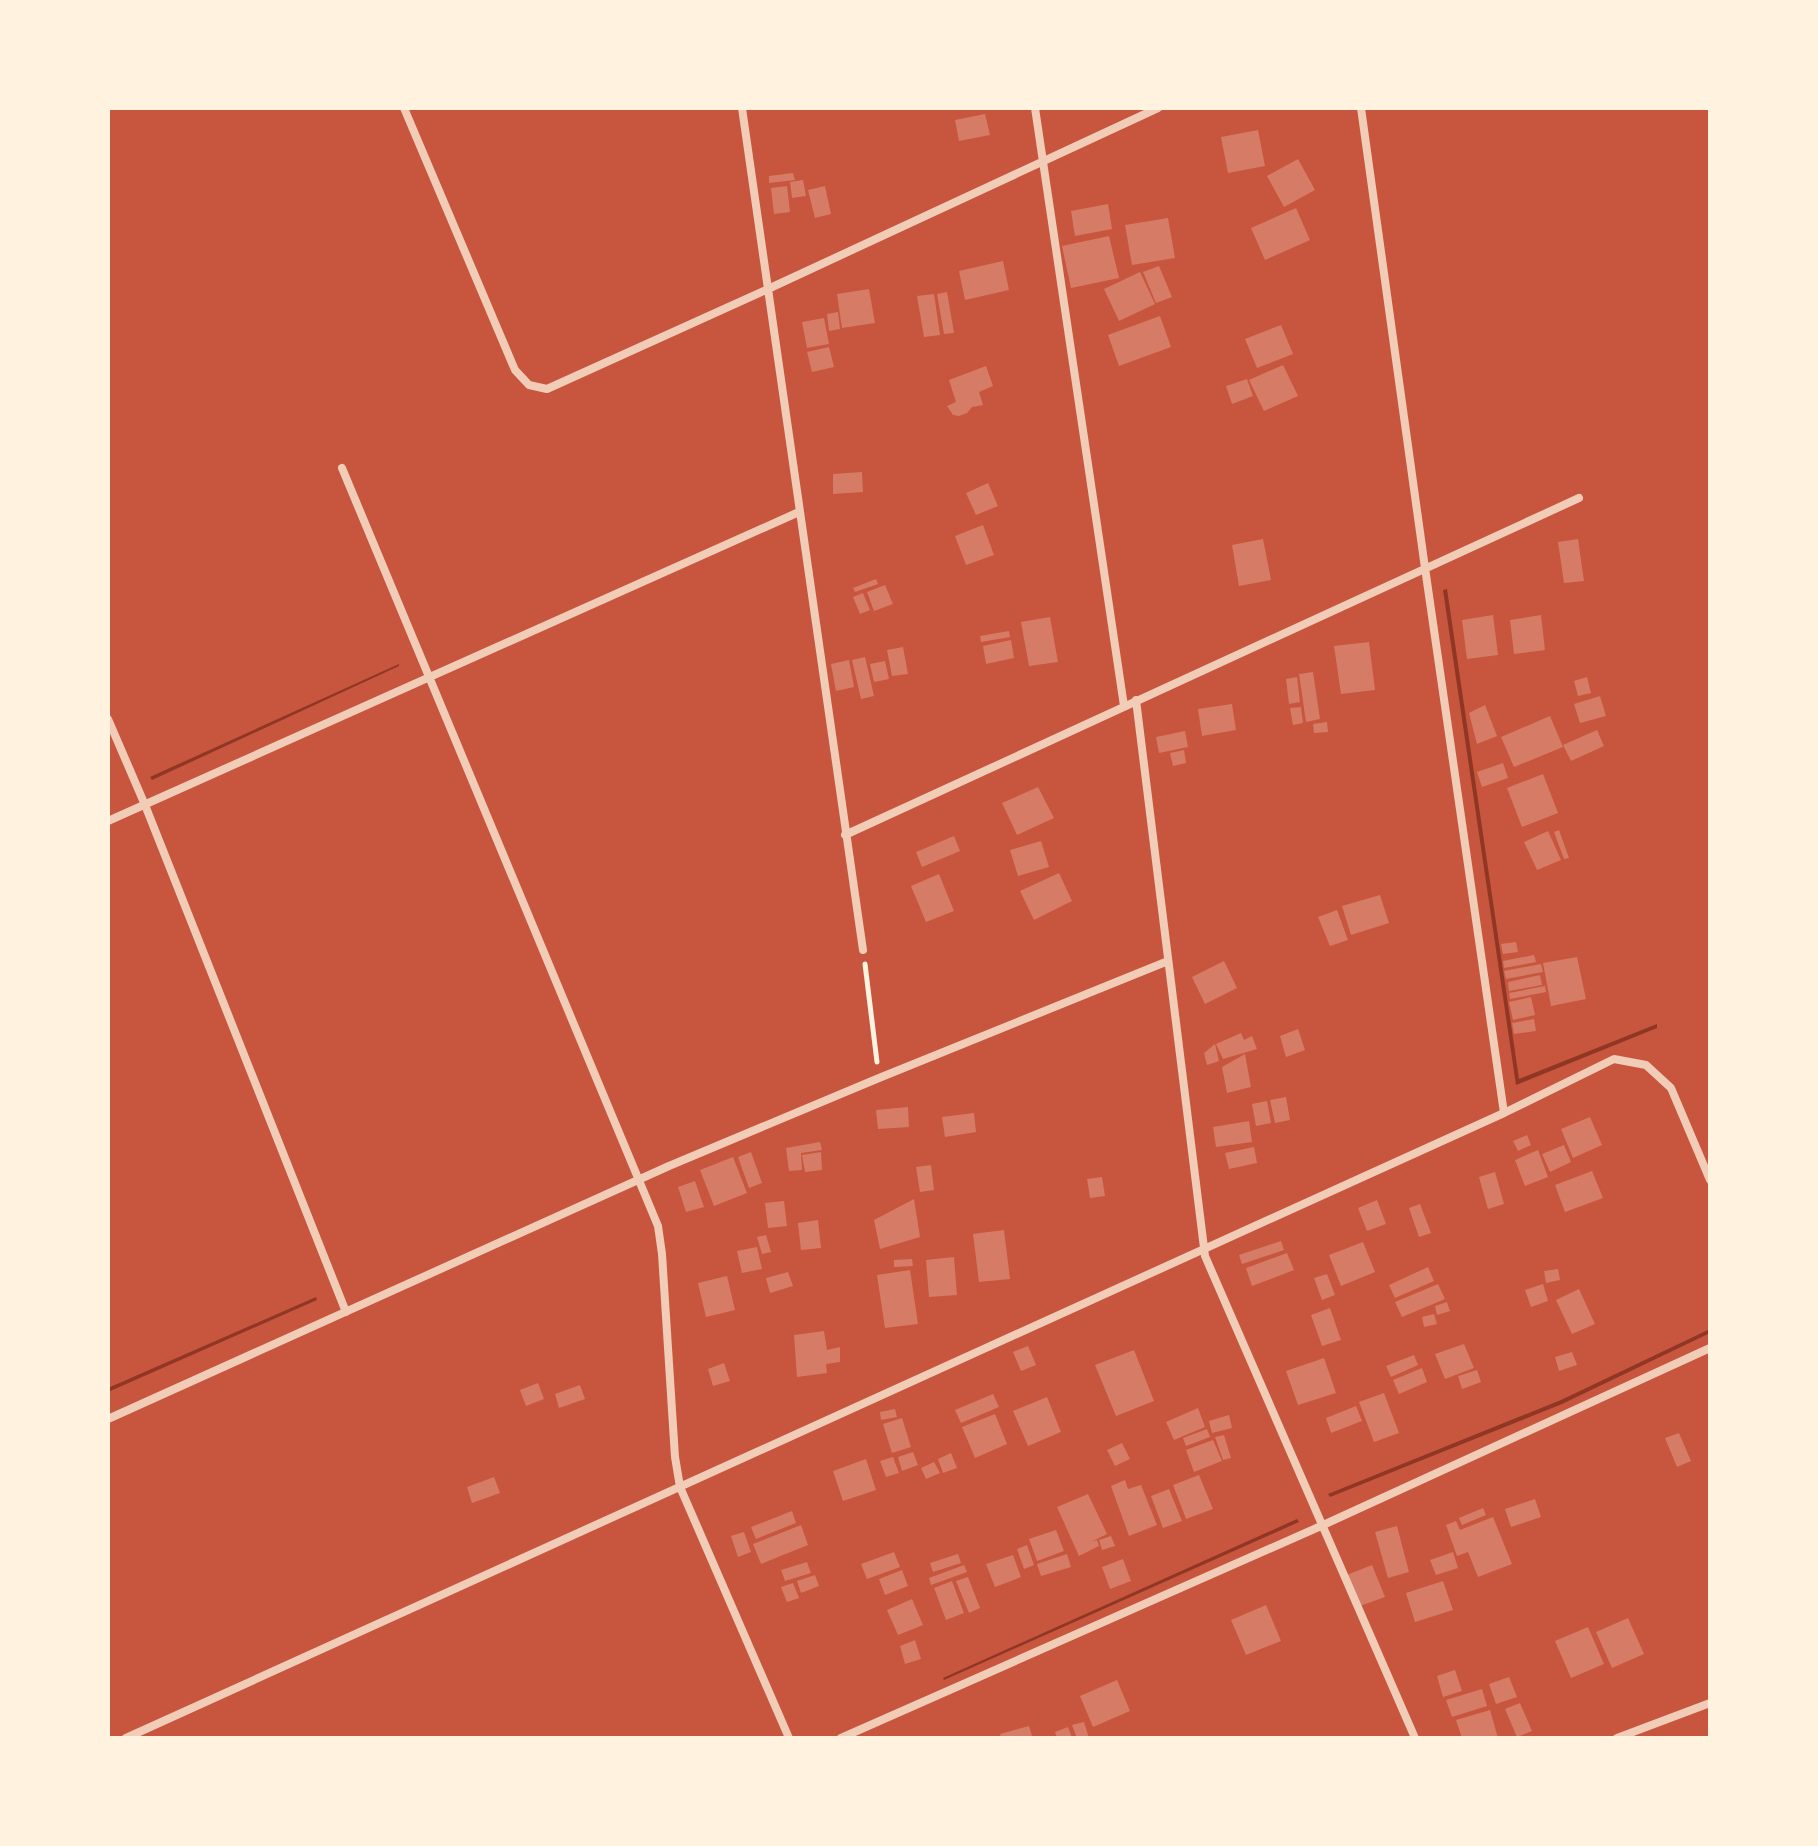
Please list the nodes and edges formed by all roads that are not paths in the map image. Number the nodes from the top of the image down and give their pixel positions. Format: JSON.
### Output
{"nodes":[{"id":1,"x":404,"y":108,"type":"edge"},
{"id":2,"x":742,"y":108,"type":"edge"},
{"id":3,"x":1035,"y":108,"type":"edge"},
{"id":4,"x":1158,"y":108,"type":"edge"},
{"id":5,"x":1361,"y":108,"type":"edge"},
{"id":6,"x":1043,"y":161,"type":"junction"},
{"id":7,"x":768,"y":289,"type":"junction"},
{"id":8,"x":342,"y":468,"type":"dead end"},
{"id":9,"x":1579,"y":498,"type":"dead end"},
{"id":10,"x":799,"y":512,"type":"junction"},
{"id":11,"x":1425,"y":568,"type":"junction"},
{"id":12,"x":429,"y":678,"type":"junction"},
{"id":13,"x":1136,"y":700,"type":"junction"},
{"id":14,"x":1124,"y":706,"type":"junction"},
{"id":15,"x":108,"y":719,"type":"edge"},
{"id":16,"x":145,"y":805,"type":"junction"},
{"id":17,"x":108,"y":821,"type":"edge"},
{"id":18,"x":845,"y":835,"type":"junction"},
{"id":19,"x":863,"y":950,"type":"road end"},
{"id":20,"x":1168,"y":961,"type":"junction"},
{"id":21,"x":1504,"y":1113,"type":"junction"},
{"id":22,"x":638,"y":1180,"type":"junction"},
{"id":23,"x":1710,"y":1180,"type":"edge"},
{"id":24,"x":1204,"y":1250,"type":"junction"},
{"id":25,"x":346,"y":1312,"type":"junction"},
{"id":26,"x":1710,"y":1348,"type":"edge"},
{"id":27,"x":108,"y":1419,"type":"edge"},
{"id":28,"x":680,"y":1487,"type":"junction"},
{"id":29,"x":1321,"y":1526,"type":"junction"},
{"id":30,"x":1710,"y":1703,"type":"edge"},
{"id":31,"x":126,"y":1738,"type":"edge"},
{"id":32,"x":789,"y":1738,"type":"edge"},
{"id":33,"x":841,"y":1738,"type":"edge"},
{"id":34,"x":1415,"y":1738,"type":"edge"},
{"id":35,"x":1617,"y":1738,"type":"edge"}],
"edges":[{"from":1,"to":7,"type":"street"},
{"from":2,"to":7,"type":"street"},
{"from":3,"to":6,"type":"street"},
{"from":4,"to":6,"type":"street"},
{"from":5,"to":11,"type":"street"},
{"from":6,"to":7,"type":"street"},
{"from":6,"to":14,"type":"street"},
{"from":7,"to":10,"type":"street"},
{"from":8,"to":12,"type":"street"},
{"from":9,"to":11,"type":"street"},
{"from":10,"to":12,"type":"street"},
{"from":10,"to":18,"type":"street"},
{"from":11,"to":13,"type":"street"},
{"from":11,"to":21,"type":"street"},
{"from":12,"to":16,"type":"street"},
{"from":12,"to":22,"type":"street"},
{"from":13,"to":14,"type":"street"},
{"from":13,"to":20,"type":"street"},
{"from":14,"to":18,"type":"street"},
{"from":15,"to":16,"type":"street"},
{"from":16,"to":17,"type":"street"},
{"from":16,"to":25,"type":"street"},
{"from":18,"to":19,"type":"street"},
{"from":20,"to":22,"type":"street"},
{"from":20,"to":24,"type":"street"},
{"from":21,"to":23,"type":"street"},
{"from":21,"to":24,"type":"street"},
{"from":22,"to":25,"type":"street"},
{"from":22,"to":28,"type":"street"},
{"from":24,"to":28,"type":"street"},
{"from":24,"to":29,"type":"street"},
{"from":25,"to":27,"type":"street"},
{"from":26,"to":29,"type":"street"},
{"from":28,"to":31,"type":"street"},
{"from":28,"to":32,"type":"street"},
{"from":29,"to":33,"type":"street"},
{"from":29,"to":34,"type":"street"},
{"from":30,"to":35,"type":"street"}]}
